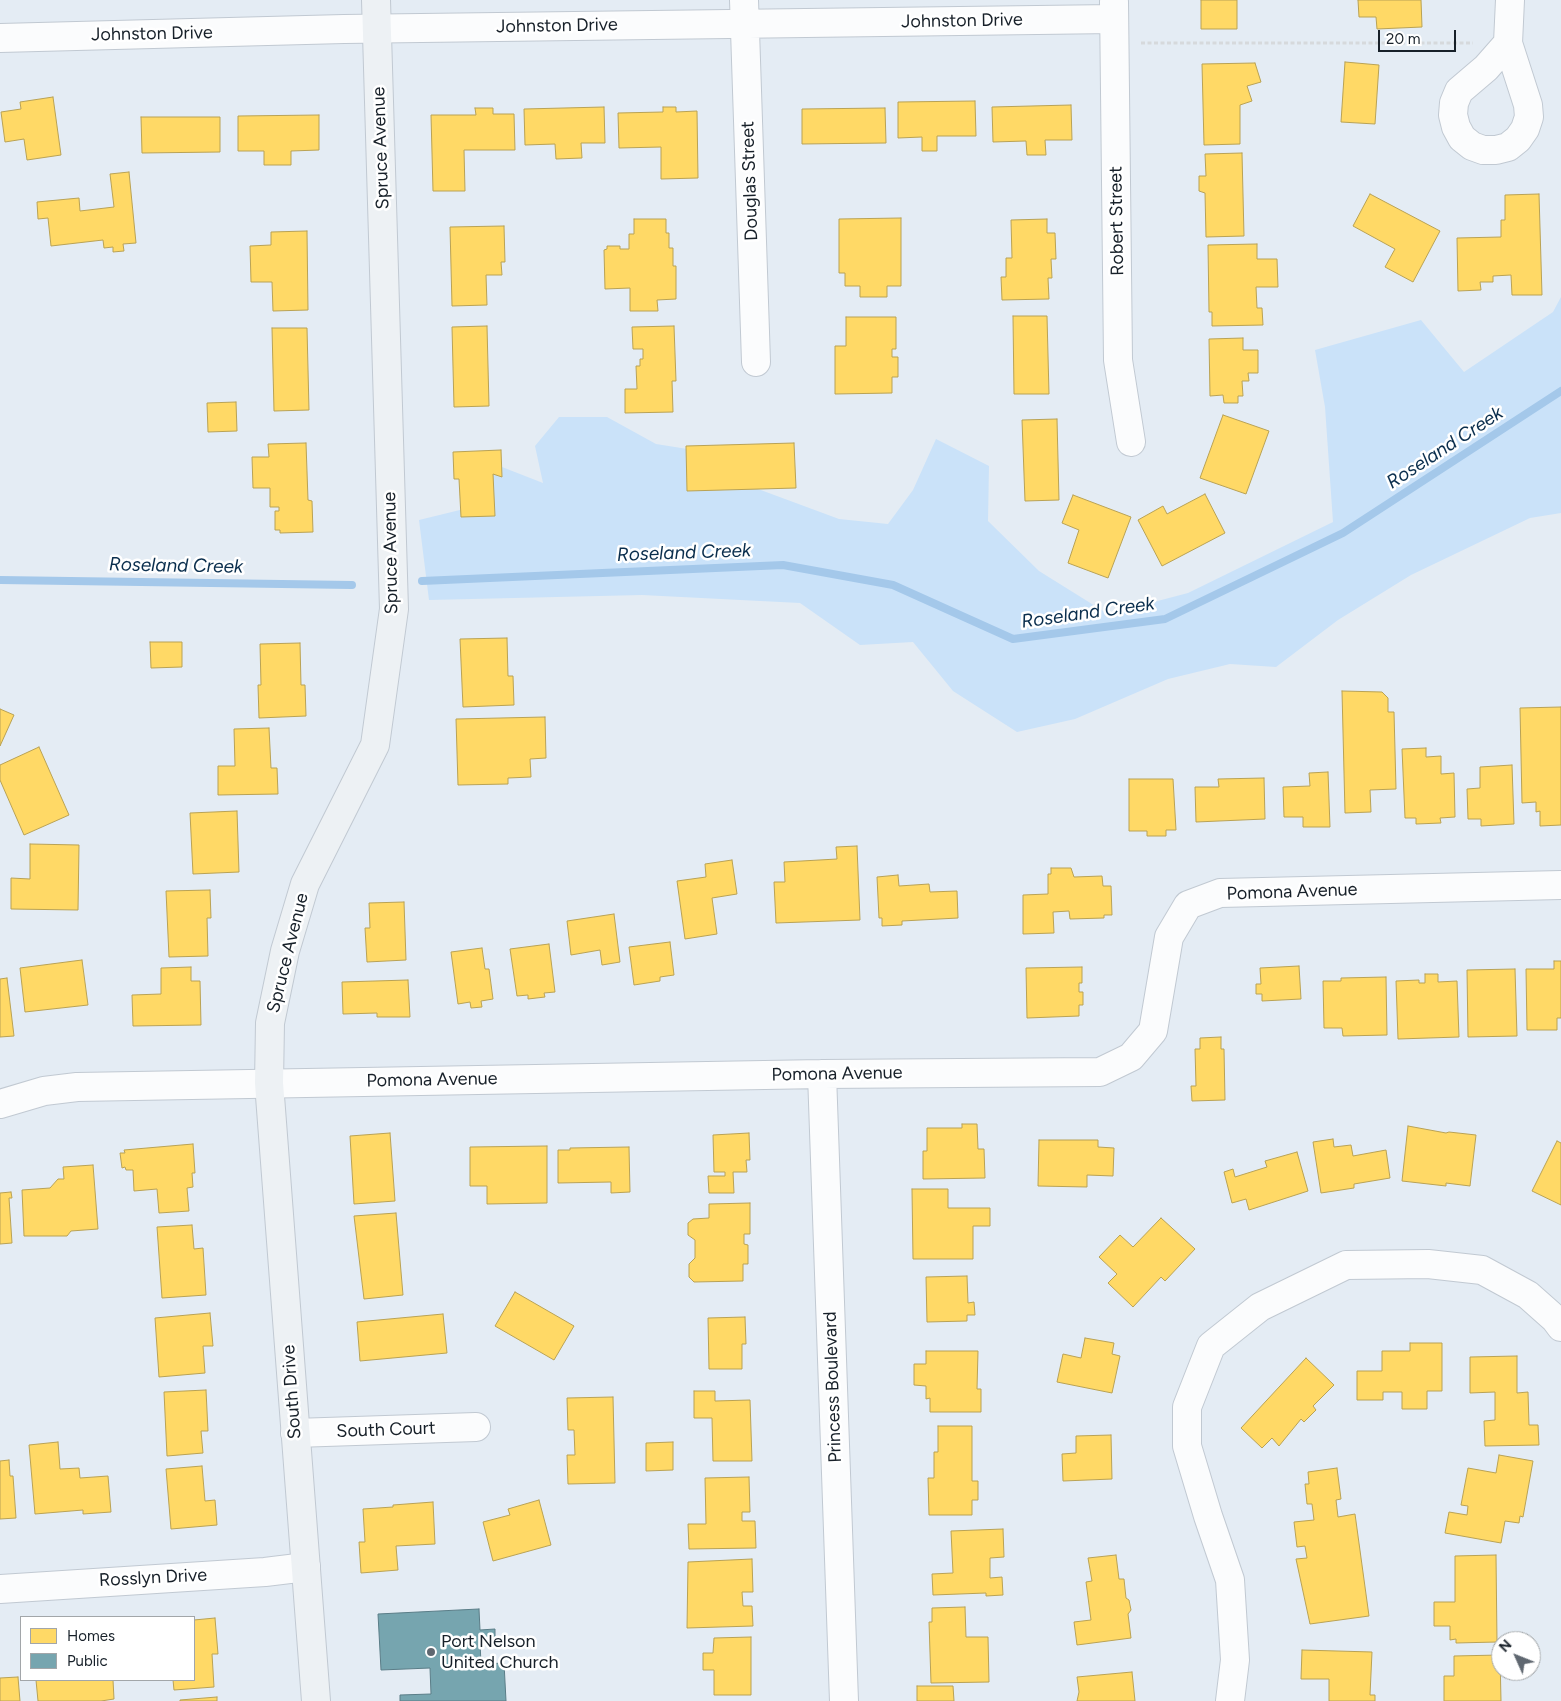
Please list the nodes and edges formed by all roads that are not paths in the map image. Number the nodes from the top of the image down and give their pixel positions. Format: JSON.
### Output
{"nodes":[{"id":1,"x":376,"y":0,"type":"edge"},
{"id":2,"x":1510,"y":0,"type":"edge"},
{"id":3,"x":744,"y":12,"type":"edge"},
{"id":4,"x":1114,"y":21,"type":"edge"},
{"id":5,"x":377,"y":30,"type":"junction"},
{"id":6,"x":0,"y":38,"type":"edge"},
{"id":7,"x":1508,"y":43,"type":"road end"},
{"id":8,"x":756,"y":362,"type":"dead end"},
{"id":9,"x":1131,"y":442,"type":"dead end"},
{"id":10,"x":1561,"y":885,"type":"edge"},
{"id":11,"x":822,"y":1074,"type":"junction"},
{"id":12,"x":269,"y":1083,"type":"junction"},
{"id":13,"x":0,"y":1104,"type":"edge"},
{"id":14,"x":1561,"y":1327,"type":"edge"},
{"id":15,"x":476,"y":1427,"type":"dead end"},
{"id":16,"x":295,"y":1433,"type":"junction"},
{"id":17,"x":306,"y":1567,"type":"junction"},
{"id":18,"x":0,"y":1589,"type":"edge"},
{"id":19,"x":316,"y":1701,"type":"edge"},
{"id":20,"x":844,"y":1701,"type":"edge"},
{"id":21,"x":1230,"y":1701,"type":"edge"}],
"edges":[{"from":1,"to":5,"type":"street","name":"Spruce Avenue"},
{"from":2,"to":7,"type":"street"},
{"from":3,"to":4,"type":"street","name":"Johnston Drive"},
{"from":3,"to":5,"type":"street","name":"Johnston Drive"},
{"from":3,"to":8,"type":"street","name":"Douglas Street"},
{"from":4,"to":9,"type":"street","name":"Robert Street"},
{"from":5,"to":6,"type":"street","name":"Johnston Drive"},
{"from":5,"to":12,"type":"street","name":"Spruce Avenue"},
{"from":10,"to":11,"type":"street","name":"Pomona Avenue"},
{"from":11,"to":12,"type":"street","name":"Pomona Avenue"},
{"from":11,"to":20,"type":"street","name":"Princess Boulevard"},
{"from":12,"to":13,"type":"street","name":"Pomona Avenue"},
{"from":12,"to":16,"type":"street","name":"South Drive"},
{"from":14,"to":21,"type":"street"},
{"from":15,"to":16,"type":"street","name":"South Court"},
{"from":16,"to":17,"type":"street","name":"South Drive"},
{"from":17,"to":18,"type":"street","name":"Rosslyn Drive"},
{"from":17,"to":19,"type":"street","name":"South Drive"}]}
